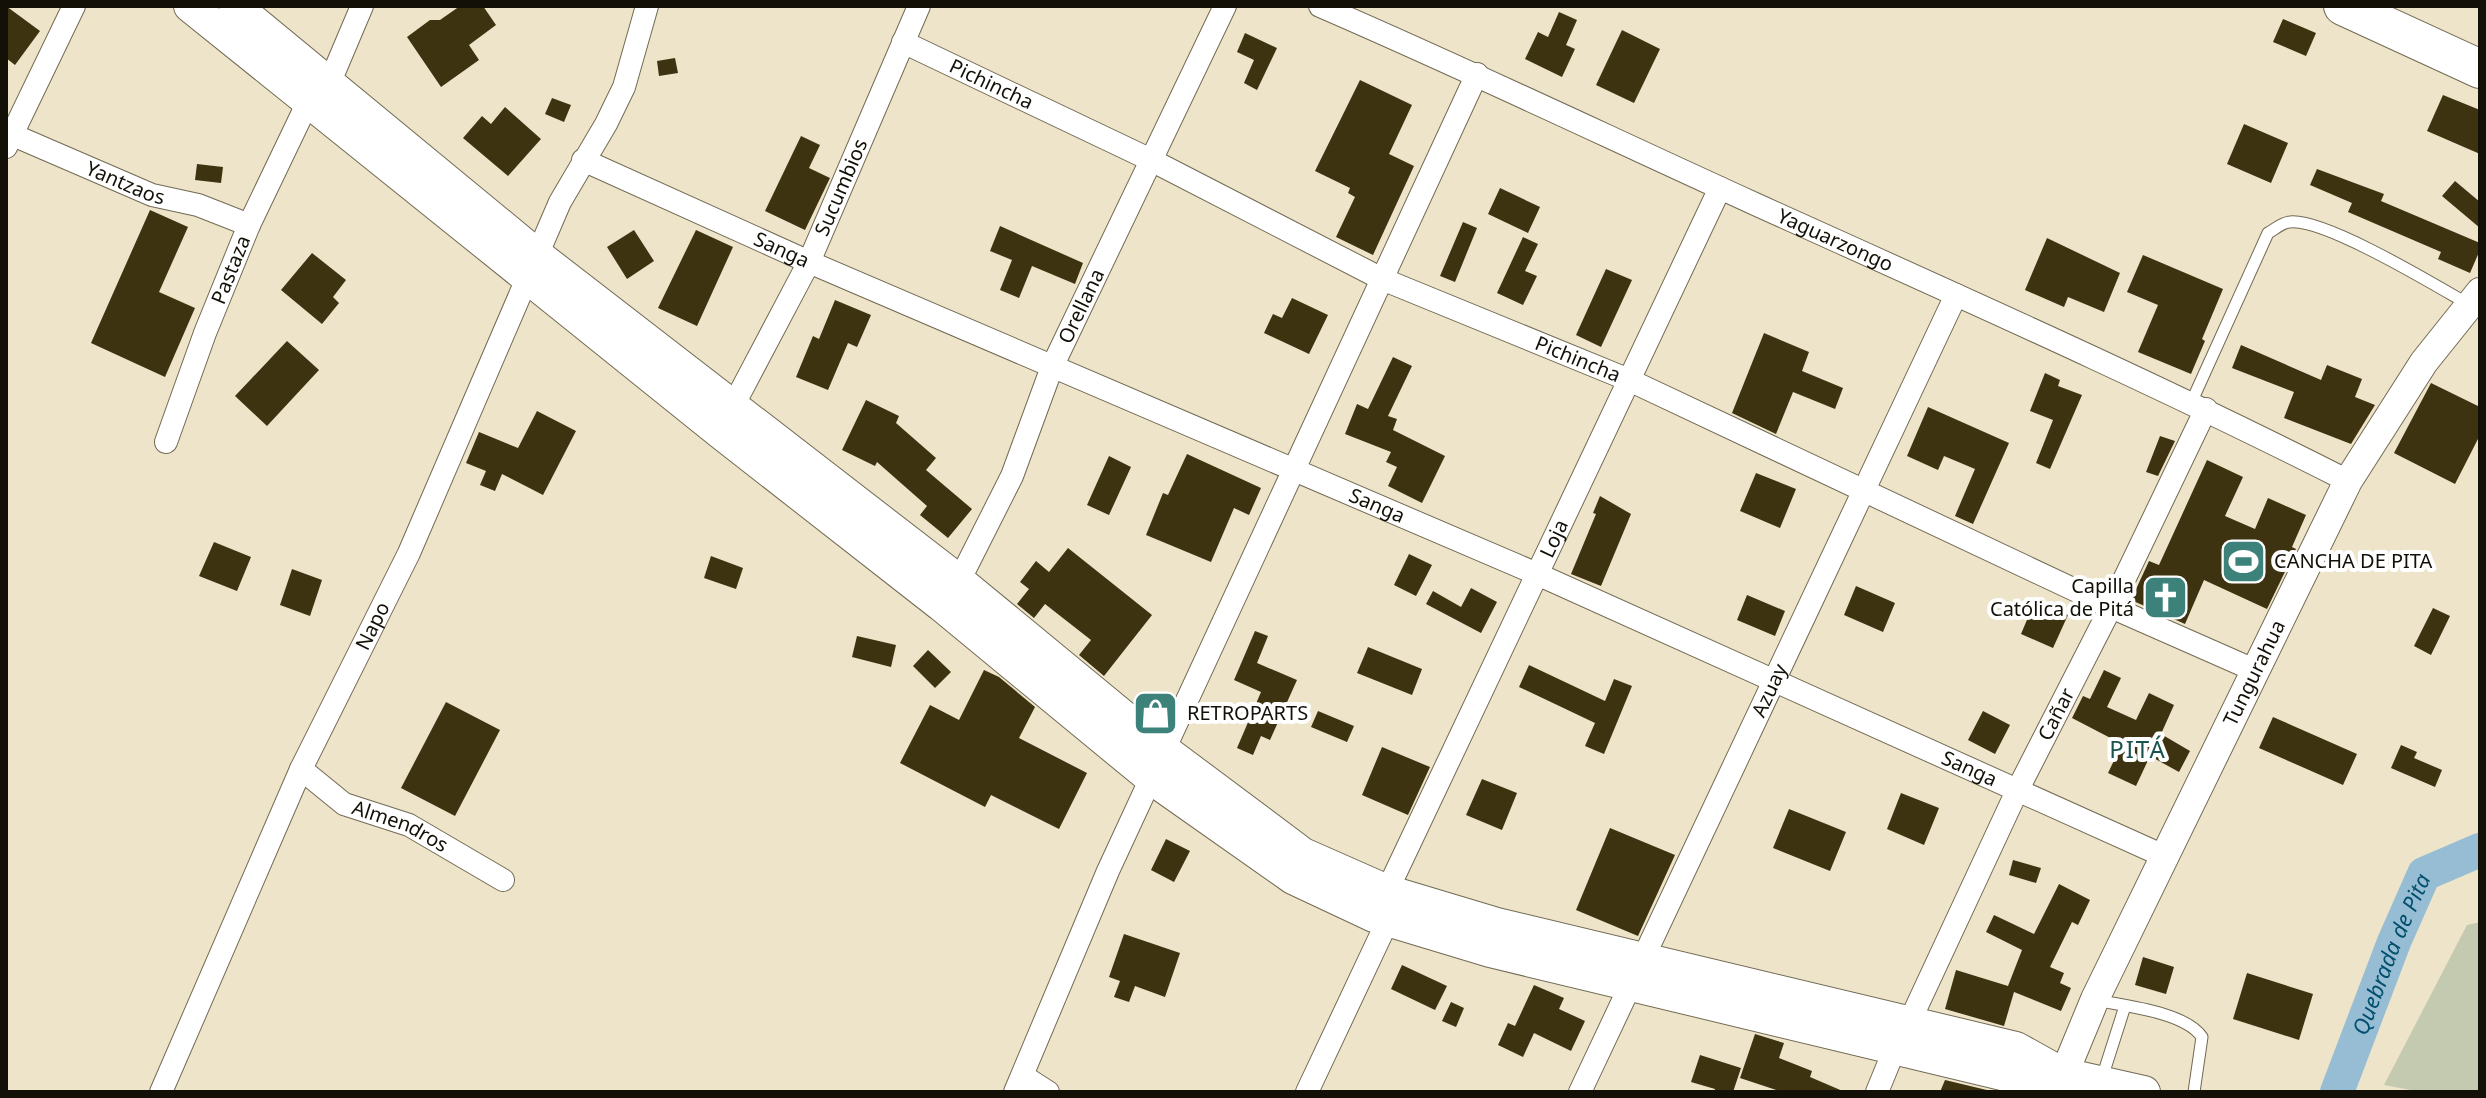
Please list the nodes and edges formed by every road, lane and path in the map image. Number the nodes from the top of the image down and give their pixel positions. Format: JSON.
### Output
{"nodes":[{"id":1,"x":74,"y":6,"type":"edge"},
{"id":2,"x":190,"y":6,"type":"edge"},
{"id":3,"x":235,"y":6,"type":"edge"},
{"id":4,"x":362,"y":6,"type":"edge"},
{"id":5,"x":647,"y":6,"type":"edge"},
{"id":6,"x":919,"y":6,"type":"edge"},
{"id":7,"x":1225,"y":6,"type":"edge"},
{"id":8,"x":1320,"y":6,"type":"edge"},
{"id":9,"x":2343,"y":6,"type":"edge"},
{"id":10,"x":903,"y":42,"type":"junction"},
{"id":11,"x":2480,"y":69,"type":"edge"},
{"id":12,"x":1477,"y":74,"type":"junction"},
{"id":13,"x":318,"y":93,"type":"junction"},
{"id":14,"x":8,"y":138,"type":"edge"},
{"id":15,"x":583,"y":160,"type":"junction"},
{"id":16,"x":1151,"y":160,"type":"junction"},
{"id":17,"x":1720,"y":188,"type":"junction"},
{"id":18,"x":249,"y":225,"type":"junction"},
{"id":19,"x":809,"y":262,"type":"junction"},
{"id":20,"x":532,"y":266,"type":"junction"},
{"id":21,"x":1382,"y":279,"type":"junction"},
{"id":22,"x":1956,"y":295,"type":"junction"},
{"id":23,"x":2474,"y":298,"type":"edge"},
{"id":24,"x":1052,"y":367,"type":"junction"},
{"id":25,"x":1629,"y":380,"type":"junction"},
{"id":26,"x":733,"y":406,"type":"junction"},
{"id":27,"x":2198,"y":406,"type":"junction"},
{"id":28,"x":166,"y":442,"type":"dead end"},
{"id":29,"x":1294,"y":470,"type":"junction"},
{"id":30,"x":2348,"y":481,"type":"junction"},
{"id":31,"x":1863,"y":491,"type":"junction"},
{"id":32,"x":1537,"y":574,"type":"junction"},
{"id":33,"x":950,"y":593,"type":"junction"},
{"id":34,"x":2111,"y":607,"type":"junction"},
{"id":35,"x":2254,"y":670,"type":"junction"},
{"id":36,"x":1775,"y":679,"type":"junction"},
{"id":37,"x":1158,"y":764,"type":"junction"},
{"id":38,"x":301,"y":769,"type":"junction"},
{"id":39,"x":2017,"y":791,"type":"junction"},
{"id":40,"x":2166,"y":857,"type":"junction"},
{"id":41,"x":503,"y":880,"type":"dead end"},
{"id":42,"x":1388,"y":905,"type":"junction"},
{"id":43,"x":1638,"y":971,"type":"junction"},
{"id":44,"x":2095,"y":999,"type":"junction"},
{"id":45,"x":2125,"y":1006,"type":"junction"},
{"id":46,"x":1902,"y":1035,"type":"junction"},
{"id":47,"x":2064,"y":1074,"type":"junction"},
{"id":48,"x":2100,"y":1082,"type":"junction"},
{"id":49,"x":1019,"y":1084,"type":"edge"},
{"id":50,"x":1586,"y":1090,"type":"edge"},
{"id":51,"x":161,"y":1092,"type":"edge"},
{"id":52,"x":1048,"y":1092,"type":"edge"},
{"id":53,"x":1307,"y":1092,"type":"edge"},
{"id":54,"x":1877,"y":1092,"type":"edge"},
{"id":55,"x":2144,"y":1092,"type":"edge"},
{"id":56,"x":2194,"y":1092,"type":"edge"}],
"edges":[{"from":1,"to":14,"type":"street"},
{"from":2,"to":13,"type":"main road"},
{"from":3,"to":13,"type":"main road"},
{"from":4,"to":13,"type":"street","name":"Pastaza"},
{"from":5,"to":15,"type":"street","name":"Napo"},
{"from":6,"to":10,"type":"street","name":"Sucumbios"},
{"from":7,"to":16,"type":"street","name":"Orellana"},
{"from":8,"to":12,"type":"street","name":"Yaguarzongo"},
{"from":9,"to":11,"type":"highway"},
{"from":10,"to":16,"type":"street","name":"Pichincha"},
{"from":10,"to":19,"type":"street","name":"Sucumbios"},
{"from":12,"to":17,"type":"street","name":"Yaguarzongo"},
{"from":12,"to":21,"type":"street"},
{"from":13,"to":18,"type":"street","name":"Pastaza"},
{"from":13,"to":20,"type":"main road"},
{"from":14,"to":18,"type":"street","name":"Yantzaos"},
{"from":15,"to":19,"type":"street","name":"Sanga"},
{"from":15,"to":20,"type":"street","name":"Napo"},
{"from":16,"to":21,"type":"street","name":"Pichincha"},
{"from":16,"to":24,"type":"street","name":"Orellana"},
{"from":17,"to":22,"type":"street","name":"Yaguarzongo"},
{"from":17,"to":25,"type":"street","name":"Loja"},
{"from":18,"to":28,"type":"street","name":"Pastaza"},
{"from":19,"to":24,"type":"street","name":"Sanga"},
{"from":19,"to":26,"type":"street","name":"Sucumbios"},
{"from":20,"to":26,"type":"main road"},
{"from":20,"to":33,"type":"main road"},
{"from":20,"to":38,"type":"street","name":"Napo"},
{"from":21,"to":25,"type":"street","name":"Pichincha"},
{"from":21,"to":29,"type":"street"},
{"from":22,"to":27,"type":"street","name":"Yaguarzongo"},
{"from":22,"to":31,"type":"street","name":"Azuay"},
{"from":23,"to":27,"type":"lane"},
{"from":23,"to":30,"type":"street","name":"Tungurahua"},
{"from":24,"to":29,"type":"street","name":"Sanga"},
{"from":24,"to":33,"type":"street","name":"Orellana"},
{"from":25,"to":31,"type":"street","name":"Pichincha"},
{"from":25,"to":32,"type":"street","name":"Loja"},
{"from":26,"to":33,"type":"main road"},
{"from":27,"to":30,"type":"street","name":"Yaguarzongo"},
{"from":27,"to":34,"type":"street","name":"Cañar"},
{"from":29,"to":32,"type":"street","name":"Sanga"},
{"from":29,"to":37,"type":"street"},
{"from":30,"to":35,"type":"street","name":"Tungurahua"},
{"from":31,"to":34,"type":"street","name":"Pichincha"},
{"from":31,"to":36,"type":"street","name":"Azuay"},
{"from":32,"to":36,"type":"street","name":"Sanga"},
{"from":32,"to":42,"type":"street","name":"Loja"},
{"from":33,"to":37,"type":"main road"},
{"from":34,"to":35,"type":"street","name":"Pichincha"},
{"from":34,"to":39,"type":"street","name":"Cañar"},
{"from":35,"to":40,"type":"street","name":"Tungurahua"},
{"from":36,"to":39,"type":"street","name":"Sanga"},
{"from":36,"to":43,"type":"street","name":"Azuay"},
{"from":37,"to":42,"type":"main road"},
{"from":37,"to":49,"type":"street"},
{"from":38,"to":41,"type":"street","name":"Almendros"},
{"from":38,"to":51,"type":"street","name":"Napo"},
{"from":39,"to":40,"type":"street","name":"Sanga"},
{"from":39,"to":46,"type":"street","name":"Cañar"},
{"from":40,"to":44,"type":"street","name":"Tungurahua"},
{"from":42,"to":43,"type":"main road"},
{"from":42,"to":53,"type":"street","name":"Loja"},
{"from":43,"to":46,"type":"main road"},
{"from":43,"to":50,"type":"street","name":"Azuay"},
{"from":44,"to":45,"type":"lane"},
{"from":44,"to":47,"type":"street","name":"Tungurahua"},
{"from":45,"to":48,"type":"lane"},
{"from":45,"to":56,"type":"lane"},
{"from":46,"to":47,"type":"main road"},
{"from":46,"to":54,"type":"street","name":"Cañar"},
{"from":47,"to":48,"type":"main road"},
{"from":48,"to":55,"type":"main road"},
{"from":49,"to":52,"type":"street"}]}
